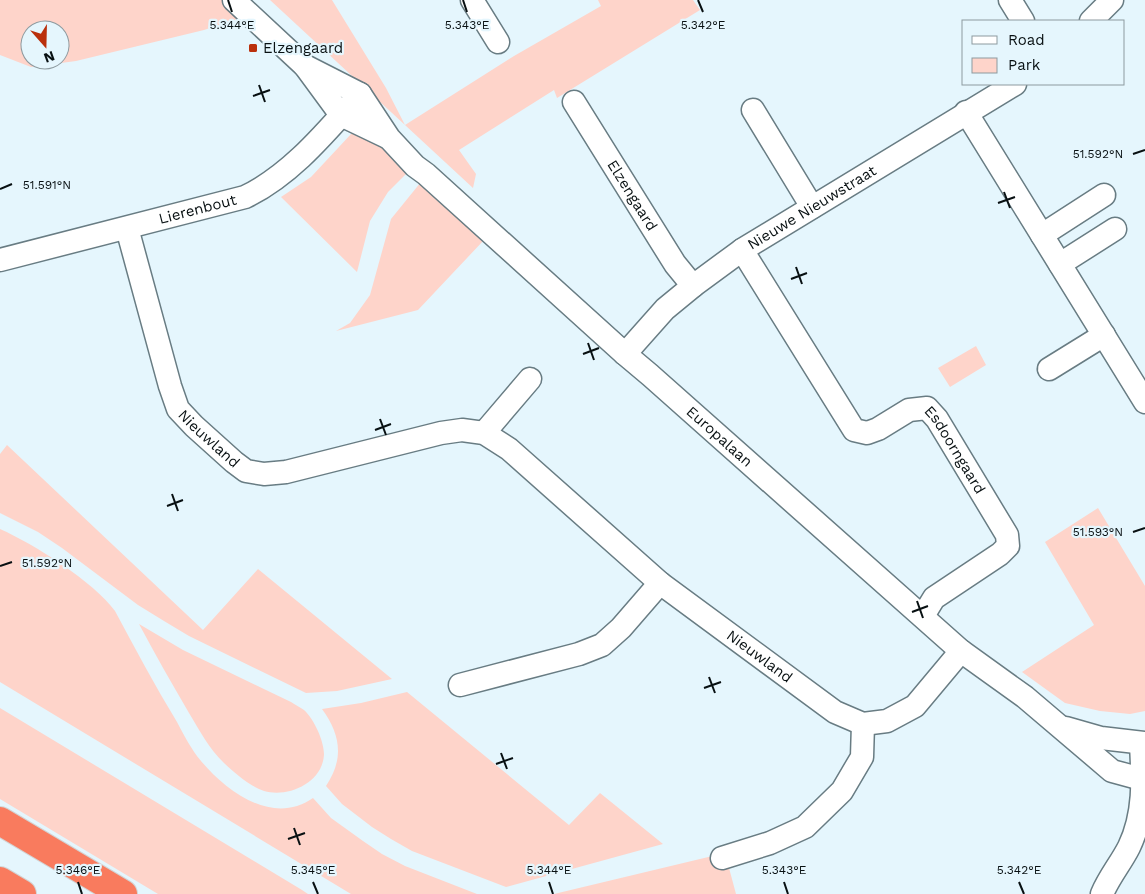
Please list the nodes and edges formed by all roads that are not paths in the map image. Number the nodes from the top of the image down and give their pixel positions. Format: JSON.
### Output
{"nodes":[{"id":1,"x":234,"y":0,"type":"edge"},
{"id":2,"x":472,"y":0,"type":"edge"},
{"id":3,"x":1010,"y":0,"type":"edge"},
{"id":4,"x":1112,"y":0,"type":"edge"},
{"id":5,"x":1021,"y":20,"type":"edge"},
{"id":6,"x":1091,"y":20,"type":"edge"},
{"id":7,"x":498,"y":42,"type":"dead end"},
{"id":8,"x":305,"y":66,"type":"junction"},
{"id":9,"x":1013,"y":85,"type":"edge"},
{"id":10,"x":360,"y":94,"type":"junction"},
{"id":11,"x":574,"y":102,"type":"dead end"},
{"id":12,"x":753,"y":110,"type":"dead end"},
{"id":13,"x":966,"y":112,"type":"junction"},
{"id":14,"x":341,"y":115,"type":"junction"},
{"id":15,"x":389,"y":138,"type":"junction"},
{"id":16,"x":1104,"y":195,"type":"dead end"},
{"id":17,"x":812,"y":207,"type":"junction"},
{"id":18,"x":127,"y":228,"type":"junction"},
{"id":19,"x":1116,"y":229,"type":"dead end"},
{"id":20,"x":1042,"y":235,"type":"junction"},
{"id":21,"x":742,"y":250,"type":"junction"},
{"id":22,"x":0,"y":260,"type":"edge"},
{"id":23,"x":1060,"y":264,"type":"junction"},
{"id":24,"x":693,"y":286,"type":"junction"},
{"id":25,"x":1104,"y":335,"type":"junction"},
{"id":26,"x":625,"y":354,"type":"junction"},
{"id":27,"x":1049,"y":369,"type":"dead end"},
{"id":28,"x":530,"y":378,"type":"dead end"},
{"id":29,"x":1145,"y":402,"type":"edge"},
{"id":30,"x":484,"y":433,"type":"junction"},
{"id":31,"x":660,"y":583,"type":"junction"},
{"id":32,"x":923,"y":616,"type":"junction"},
{"id":33,"x":961,"y":651,"type":"junction"},
{"id":34,"x":460,"y":685,"type":"dead end"},
{"id":35,"x":863,"y":724,"type":"junction"},
{"id":36,"x":1058,"y":725,"type":"junction"},
{"id":37,"x":1143,"y":744,"type":"edge"},
{"id":38,"x":1144,"y":780,"type":"edge"},
{"id":39,"x":0,"y":821,"type":"edge"},
{"id":40,"x":722,"y":858,"type":"dead end"},
{"id":41,"x":0,"y":881,"type":"edge"},
{"id":42,"x":22,"y":894,"type":"edge"},
{"id":43,"x":123,"y":894,"type":"edge"},
{"id":44,"x":1102,"y":894,"type":"edge"}],
"edges":[{"from":1,"to":8,"type":"street","name":"Europalaan"},
{"from":2,"to":7,"type":"street"},
{"from":3,"to":5,"type":"street"},
{"from":4,"to":6,"type":"street"},
{"from":8,"to":10,"type":"street","name":"Europalaan"},
{"from":8,"to":14,"type":"street","name":"Europalaan"},
{"from":9,"to":13,"type":"street","name":"Nieuwe Nieuwstraat"},
{"from":10,"to":14,"type":"street","name":"Lierenbout"},
{"from":10,"to":15,"type":"street","name":"Europalaan"},
{"from":11,"to":24,"type":"street","name":"Elzengaard"},
{"from":12,"to":17,"type":"street"},
{"from":13,"to":17,"type":"street","name":"Nieuwe Nieuwstraat"},
{"from":13,"to":20,"type":"street"},
{"from":14,"to":15,"type":"street","name":"Europalaan"},
{"from":14,"to":18,"type":"street","name":"Lierenbout"},
{"from":15,"to":26,"type":"street","name":"Europalaan"},
{"from":16,"to":20,"type":"street"},
{"from":17,"to":21,"type":"street","name":"Nieuwe Nieuwstraat"},
{"from":18,"to":22,"type":"street","name":"Lierenbout"},
{"from":18,"to":30,"type":"street","name":"Nieuwland"},
{"from":19,"to":23,"type":"street"},
{"from":20,"to":23,"type":"street"},
{"from":21,"to":24,"type":"street","name":"Nieuwe Nieuwstraat"},
{"from":21,"to":32,"type":"street","name":"Esdoorngaard"},
{"from":23,"to":25,"type":"street"},
{"from":24,"to":26,"type":"street","name":"Nieuwe Nieuwstraat"},
{"from":25,"to":27,"type":"street"},
{"from":25,"to":29,"type":"street"},
{"from":26,"to":32,"type":"street","name":"Europalaan"},
{"from":28,"to":30,"type":"street"},
{"from":30,"to":31,"type":"street","name":"Nieuwland"},
{"from":31,"to":34,"type":"street"},
{"from":31,"to":35,"type":"street","name":"Nieuwland"},
{"from":32,"to":33,"type":"street","name":"Europalaan"},
{"from":33,"to":35,"type":"street"},
{"from":33,"to":36,"type":"street","name":"Europalaan"},
{"from":35,"to":40,"type":"street"},
{"from":36,"to":37,"type":"street","name":"Europalaan"},
{"from":36,"to":38,"type":"street","name":"Europalaan"},
{"from":37,"to":38,"type":"street"},
{"from":38,"to":44,"type":"street"},
{"from":39,"to":43,"type":"highway"},
{"from":41,"to":42,"type":"highway"}]}
